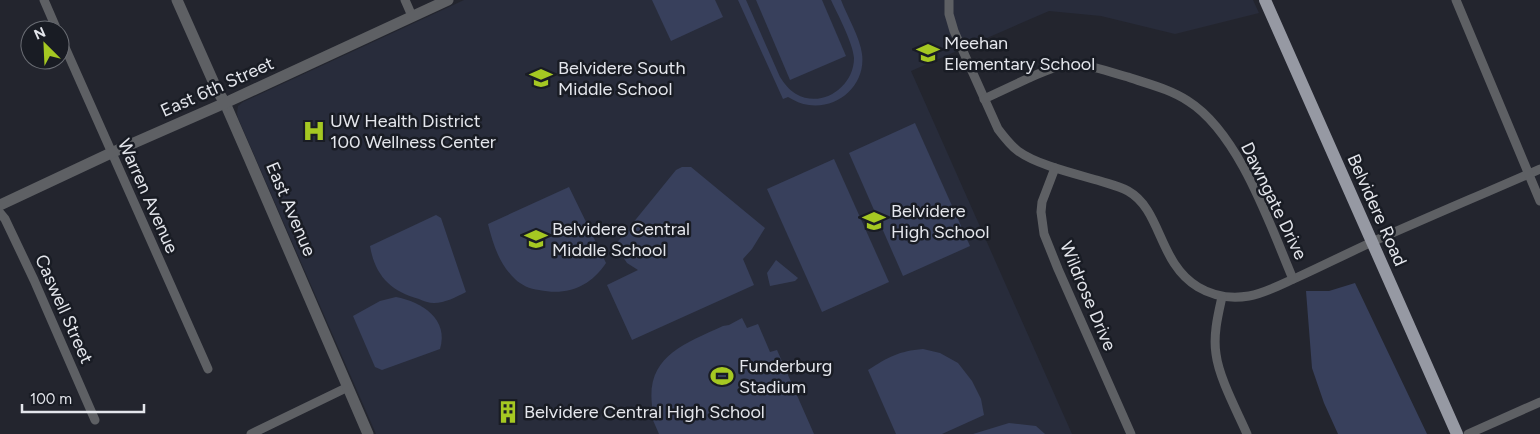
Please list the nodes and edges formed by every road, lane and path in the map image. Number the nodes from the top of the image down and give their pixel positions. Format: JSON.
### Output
{"nodes":[{"id":1,"x":44,"y":0,"type":"edge"},
{"id":2,"x":177,"y":0,"type":"edge"},
{"id":3,"x":405,"y":0,"type":"edge"},
{"id":4,"x":448,"y":0,"type":"edge"},
{"id":5,"x":949,"y":0,"type":"edge"},
{"id":6,"x":1265,"y":0,"type":"edge"},
{"id":7,"x":1456,"y":0,"type":"edge"},
{"id":8,"x":412,"y":16,"type":"junction"},
{"id":9,"x":53,"y":20,"type":"edge"},
{"id":10,"x":70,"y":59,"type":"edge"},
{"id":11,"x":984,"y":99,"type":"junction"},
{"id":12,"x":225,"y":103,"type":"junction"},
{"id":13,"x":111,"y":153,"type":"junction"},
{"id":14,"x":1056,"y":168,"type":"junction"},
{"id":15,"x":1540,"y":169,"type":"edge"},
{"id":16,"x":1528,"y":175,"type":"junction"},
{"id":17,"x":1540,"y":201,"type":"edge"},
{"id":18,"x":0,"y":205,"type":"edge"},
{"id":19,"x":0,"y":213,"type":"edge"},
{"id":20,"x":1372,"y":242,"type":"junction"},
{"id":21,"x":1293,"y":279,"type":"junction"},
{"id":22,"x":1222,"y":297,"type":"junction"},
{"id":23,"x":208,"y":369,"type":"dead end"},
{"id":24,"x":348,"y":387,"type":"junction"},
{"id":25,"x":1540,"y":402,"type":"edge"},
{"id":26,"x":95,"y":420,"type":"dead end"},
{"id":27,"x":251,"y":434,"type":"edge"},
{"id":28,"x":368,"y":434,"type":"edge"},
{"id":29,"x":1131,"y":434,"type":"edge"},
{"id":30,"x":1247,"y":434,"type":"edge"},
{"id":31,"x":1457,"y":434,"type":"edge"},
{"id":32,"x":1468,"y":434,"type":"edge"}],
"edges":[{"from":1,"to":9,"type":"street"},
{"from":2,"to":12,"type":"street","name":"East Avenue"},
{"from":3,"to":8,"type":"street"},
{"from":4,"to":8,"type":"street","name":"East 6th Street"},
{"from":5,"to":11,"type":"street"},
{"from":6,"to":20,"type":"main road","name":"Belvidere Road"},
{"from":7,"to":16,"type":"street"},
{"from":8,"to":12,"type":"street","name":"East 6th Street"},
{"from":10,"to":13,"type":"street","name":"Warren Avenue"},
{"from":11,"to":14,"type":"street"},
{"from":11,"to":21,"type":"street","name":"Dawngate Drive"},
{"from":12,"to":13,"type":"street","name":"East 6th Street"},
{"from":12,"to":24,"type":"street","name":"East Avenue"},
{"from":13,"to":18,"type":"street","name":"East 6th Street"},
{"from":13,"to":23,"type":"street","name":"Warren Avenue"},
{"from":14,"to":22,"type":"street"},
{"from":14,"to":29,"type":"street","name":"Wildrose Drive"},
{"from":15,"to":16,"type":"street"},
{"from":16,"to":17,"type":"street"},
{"from":16,"to":20,"type":"street"},
{"from":19,"to":26,"type":"street","name":"Caswell Street"},
{"from":20,"to":21,"type":"street"},
{"from":20,"to":31,"type":"main road","name":"Belvidere Road"},
{"from":21,"to":22,"type":"street"},
{"from":22,"to":30,"type":"street"},
{"from":24,"to":27,"type":"street"},
{"from":24,"to":28,"type":"street","name":"East Avenue"},
{"from":25,"to":32,"type":"street"}]}
